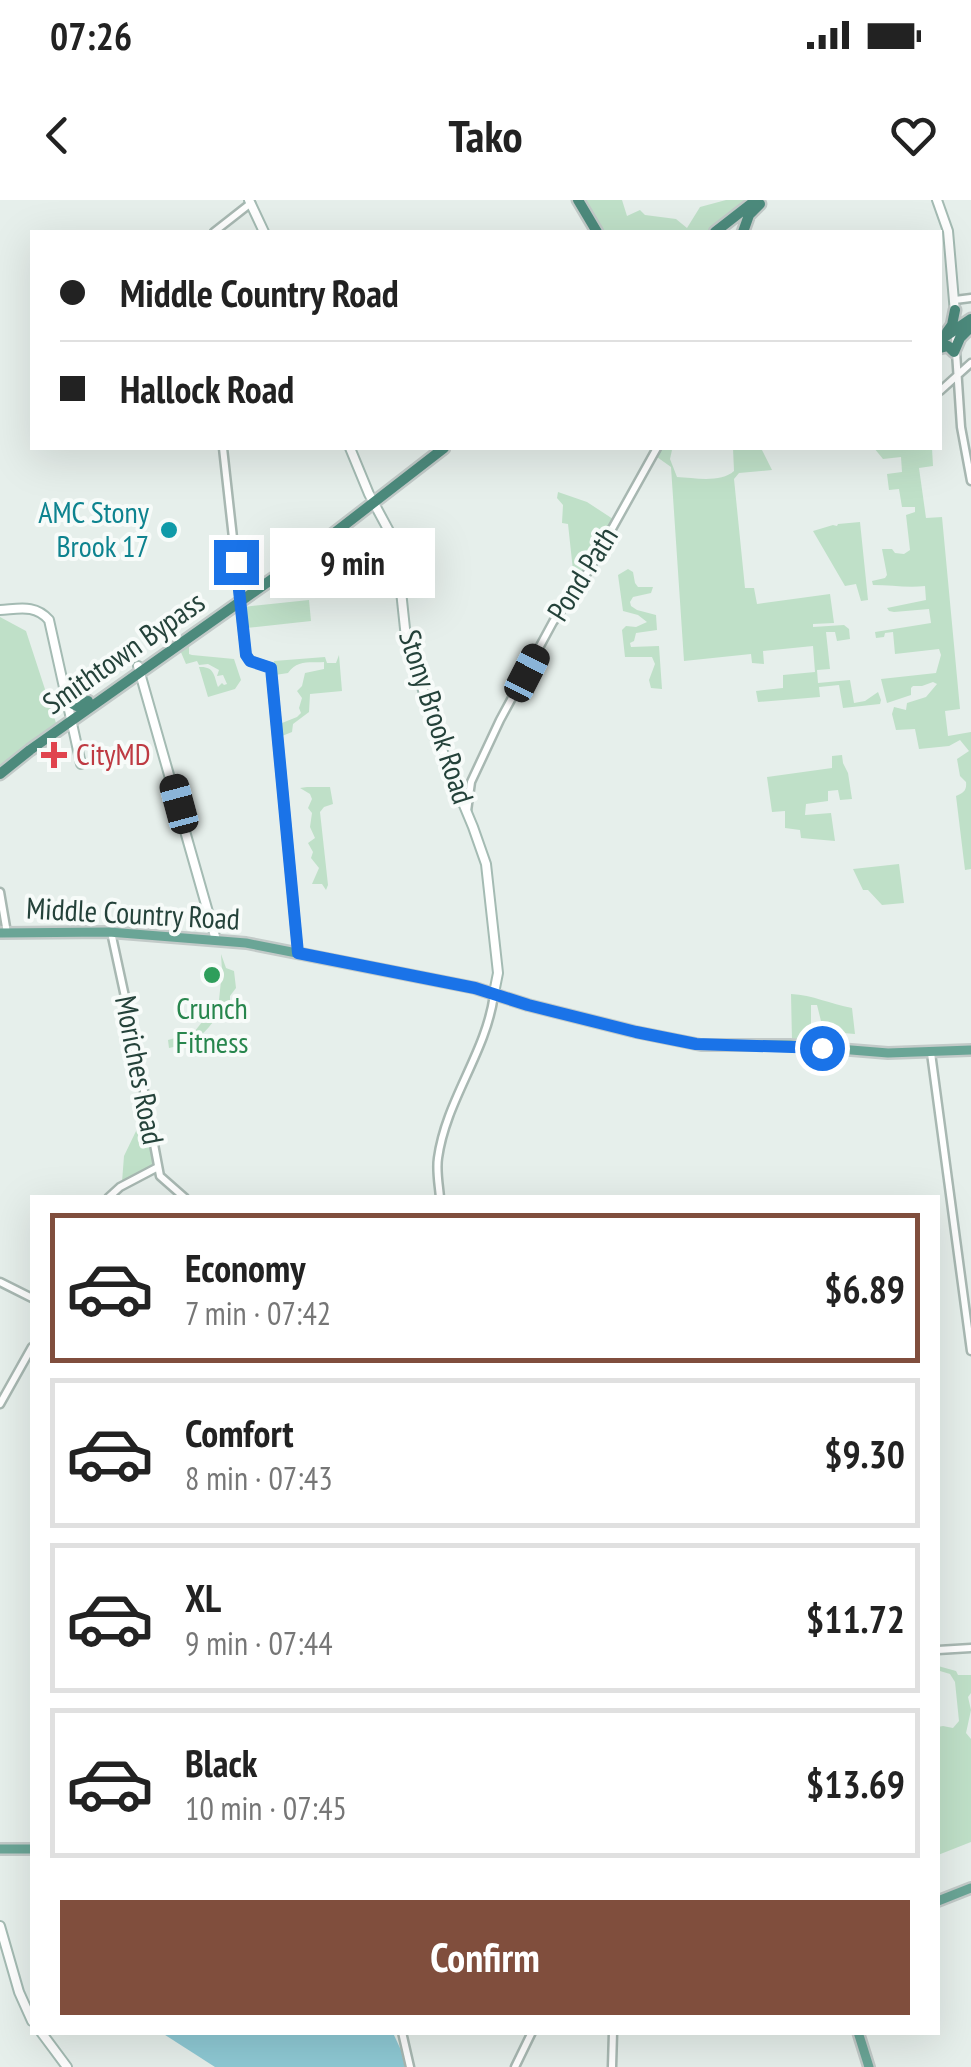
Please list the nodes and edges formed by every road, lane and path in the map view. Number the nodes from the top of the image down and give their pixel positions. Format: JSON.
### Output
{"nodes":[{"id":1,"x":575,"y":200,"type":"edge"},
{"id":2,"x":937,"y":200,"type":"edge"},
{"id":3,"x":758,"y":201,"type":"edge"},
{"id":4,"x":250,"y":202,"type":"edge"},
{"id":5,"x":739,"y":226,"type":"edge"},
{"id":6,"x":216,"y":230,"type":"edge"},
{"id":7,"x":263,"y":230,"type":"edge"},
{"id":8,"x":593,"y":230,"type":"edge"},
{"id":9,"x":716,"y":230,"type":"edge"},
{"id":10,"x":971,"y":298,"type":"edge"},
{"id":11,"x":955,"y":308,"type":"junction"},
{"id":12,"x":971,"y":323,"type":"edge"},
{"id":13,"x":955,"y":333,"type":"junction"},
{"id":14,"x":942,"y":338,"type":"edge"},
{"id":15,"x":942,"y":339,"type":"edge"},
{"id":16,"x":942,"y":346,"type":"edge"},
{"id":17,"x":942,"y":348,"type":"edge"},
{"id":18,"x":954,"y":352,"type":"junction"},
{"id":19,"x":971,"y":363,"type":"edge"},
{"id":20,"x":956,"y":377,"type":"junction"},
{"id":21,"x":942,"y":389,"type":"edge"},
{"id":22,"x":223,"y":450,"type":"edge"},
{"id":23,"x":351,"y":450,"type":"edge"},
{"id":24,"x":434,"y":450,"type":"edge"},
{"id":25,"x":441,"y":450,"type":"edge"},
{"id":26,"x":656,"y":450,"type":"edge"},
{"id":27,"x":971,"y":481,"type":"edge"},
{"id":28,"x":372,"y":500,"type":"junction"},
{"id":29,"x":238,"y":577,"type":"junction"},
{"id":30,"x":258,"y":581,"type":"junction"},
{"id":31,"x":240,"y":597,"type":"junction"},
{"id":32,"x":0,"y":610,"type":"edge"},
{"id":33,"x":139,"y":669,"type":"junction"},
{"id":34,"x":111,"y":693,"type":"junction"},
{"id":35,"x":66,"y":700,"type":"junction"},
{"id":36,"x":93,"y":702,"type":"junction"},
{"id":37,"x":70,"y":718,"type":"junction"},
{"id":38,"x":80,"y":764,"type":"dead end"},
{"id":39,"x":0,"y":766,"type":"edge"},
{"id":40,"x":0,"y":774,"type":"edge"},
{"id":41,"x":467,"y":812,"type":"junction"},
{"id":42,"x":0,"y":892,"type":"edge"},
{"id":43,"x":110,"y":932,"type":"junction"},
{"id":44,"x":4,"y":933,"type":"edge"},
{"id":45,"x":130,"y":934,"type":"junction"},
{"id":46,"x":216,"y":940,"type":"junction"},
{"id":47,"x":114,"y":946,"type":"junction"},
{"id":48,"x":298,"y":953,"type":"junction"},
{"id":49,"x":494,"y":993,"type":"junction"},
{"id":50,"x":971,"y":1050,"type":"edge"},
{"id":51,"x":931,"y":1053,"type":"junction"},
{"id":52,"x":158,"y":1167,"type":"junction"},
{"id":53,"x":111,"y":1195,"type":"edge"},
{"id":54,"x":182,"y":1195,"type":"edge"},
{"id":55,"x":440,"y":1195,"type":"edge"},
{"id":56,"x":0,"y":1282,"type":"edge"},
{"id":57,"x":30,"y":1297,"type":"edge"},
{"id":58,"x":971,"y":1350,"type":"edge"},
{"id":59,"x":30,"y":1351,"type":"edge"},
{"id":60,"x":0,"y":1404,"type":"edge"},
{"id":61,"x":971,"y":1648,"type":"edge"},
{"id":62,"x":940,"y":1650,"type":"edge"},
{"id":63,"x":0,"y":1849,"type":"edge"},
{"id":64,"x":30,"y":1849,"type":"edge"},
{"id":65,"x":971,"y":1888,"type":"edge"},
{"id":66,"x":940,"y":1900,"type":"edge"},
{"id":67,"x":0,"y":1926,"type":"edge"},
{"id":68,"x":30,"y":2016,"type":"edge"},
{"id":69,"x":42,"y":2035,"type":"edge"},
{"id":70,"x":403,"y":2035,"type":"edge"},
{"id":71,"x":531,"y":2035,"type":"edge"},
{"id":72,"x":613,"y":2035,"type":"edge"},
{"id":73,"x":859,"y":2035,"type":"edge"},
{"id":74,"x":65,"y":2067,"type":"edge"},
{"id":75,"x":410,"y":2067,"type":"edge"},
{"id":76,"x":515,"y":2067,"type":"edge"},
{"id":77,"x":612,"y":2067,"type":"edge"},
{"id":78,"x":869,"y":2067,"type":"edge"}],
"edges":[{"from":1,"to":8,"type":"highway"},
{"from":2,"to":11,"type":"main road"},
{"from":3,"to":5,"type":"highway"},
{"from":3,"to":5,"type":"highway"},
{"from":3,"to":9,"type":"highway"},
{"from":4,"to":6,"type":"street"},
{"from":4,"to":7,"type":"main road"},
{"from":10,"to":11,"type":"street"},
{"from":11,"to":12,"type":"highway"},
{"from":11,"to":13,"type":"main road"},
{"from":11,"to":14,"type":"highway"},
{"from":12,"to":13,"type":"highway"},
{"from":12,"to":18,"type":"highway"},
{"from":13,"to":15,"type":"highway"},
{"from":13,"to":16,"type":"highway"},
{"from":13,"to":18,"type":"street"},
{"from":17,"to":18,"type":"highway"},
{"from":18,"to":20,"type":"street"},
{"from":19,"to":20,"type":"street"},
{"from":20,"to":21,"type":"street"},
{"from":20,"to":27,"type":"street"},
{"from":22,"to":29,"type":"street"},
{"from":23,"to":28,"type":"main road","name":"Stony Brook Road"},
{"from":24,"to":28,"type":"highway"},
{"from":25,"to":28,"type":"highway"},
{"from":26,"to":41,"type":"street","name":"Pond Path"},
{"from":28,"to":30,"type":"highway","name":"Smithtown Bypass"},
{"from":28,"to":31,"type":"highway","name":"Smithtown Bypass"},
{"from":28,"to":41,"type":"main road","name":"Stony Brook Road"},
{"from":29,"to":30,"type":"highway"},
{"from":29,"to":31,"type":"street"},
{"from":30,"to":31,"type":"highway","name":"Smithtown Bypass"},
{"from":31,"to":33,"type":"highway","name":"Smithtown Bypass"},
{"from":31,"to":33,"type":"highway","name":"Smithtown Bypass"},
{"from":31,"to":48,"type":"street"},
{"from":32,"to":35,"type":"main road"},
{"from":33,"to":34,"type":"highway","name":"Smithtown Bypass"},
{"from":33,"to":36,"type":"highway","name":"Smithtown Bypass"},
{"from":33,"to":46,"type":"main road"},
{"from":34,"to":36,"type":"highway","name":"Smithtown Bypass"},
{"from":34,"to":36,"type":"highway"},
{"from":35,"to":36,"type":"highway"},
{"from":35,"to":37,"type":"main road"},
{"from":36,"to":37,"type":"highway","name":"Smithtown Bypass"},
{"from":37,"to":38,"type":"main road"},
{"from":37,"to":39,"type":"highway","name":"Smithtown Bypass"},
{"from":37,"to":40,"type":"highway","name":"Smithtown Bypass"},
{"from":41,"to":49,"type":"main road","name":"Stony Brook Road"},
{"from":42,"to":44,"type":"street"},
{"from":43,"to":44,"type":"main road","name":"Middle Country Road"},
{"from":43,"to":45,"type":"main road","name":"Middle Country Road"},
{"from":43,"to":47,"type":"street","name":"Moriches Road"},
{"from":45,"to":46,"type":"main road","name":"Middle Country Road"},
{"from":45,"to":47,"type":"street"},
{"from":46,"to":48,"type":"main road","name":"Middle Country Road"},
{"from":47,"to":52,"type":"street","name":"Moriches Road"},
{"from":48,"to":49,"type":"main road","name":"Middle Country Road"},
{"from":49,"to":51,"type":"main road","name":"Middle Country Road"},
{"from":49,"to":55,"type":"street"},
{"from":50,"to":51,"type":"main road","name":"Middle Country Road"},
{"from":51,"to":58,"type":"street"},
{"from":52,"to":53,"type":"street"},
{"from":52,"to":54,"type":"street","name":"Moriches Road"},
{"from":56,"to":57,"type":"street"},
{"from":59,"to":60,"type":"street"},
{"from":61,"to":62,"type":"street"},
{"from":63,"to":64,"type":"main road"},
{"from":65,"to":66,"type":"main road"},
{"from":67,"to":68,"type":"main road"},
{"from":69,"to":74,"type":"main road"},
{"from":70,"to":75,"type":"street"},
{"from":71,"to":76,"type":"street"},
{"from":72,"to":77,"type":"street"},
{"from":73,"to":78,"type":"main road"}]}
